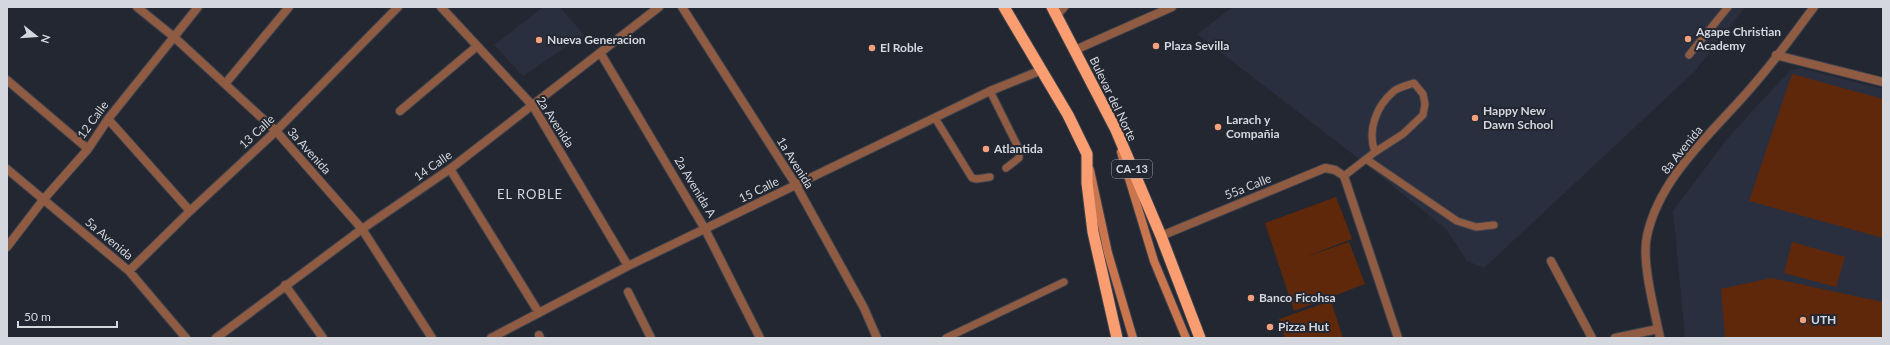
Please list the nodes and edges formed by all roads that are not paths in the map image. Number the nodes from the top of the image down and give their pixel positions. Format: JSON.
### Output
{"nodes":[{"id":1,"x":137,"y":7,"type":"edge"},
{"id":2,"x":198,"y":7,"type":"edge"},
{"id":3,"x":289,"y":7,"type":"edge"},
{"id":4,"x":398,"y":7,"type":"edge"},
{"id":5,"x":440,"y":7,"type":"edge"},
{"id":6,"x":659,"y":7,"type":"edge"},
{"id":7,"x":682,"y":7,"type":"edge"},
{"id":8,"x":1004,"y":7,"type":"edge"},
{"id":9,"x":1172,"y":7,"type":"edge"},
{"id":10,"x":1728,"y":7,"type":"edge"},
{"id":11,"x":1814,"y":7,"type":"edge"},
{"id":12,"x":1058,"y":10,"type":"edge"},
{"id":13,"x":174,"y":37,"type":"junction"},
{"id":14,"x":476,"y":47,"type":"junction"},
{"id":15,"x":1075,"y":50,"type":"junction"},
{"id":16,"x":601,"y":54,"type":"junction"},
{"id":17,"x":1689,"y":55,"type":"dead end"},
{"id":18,"x":1776,"y":56,"type":"junction"},
{"id":19,"x":1042,"y":70,"type":"junction"},
{"id":20,"x":7,"y":80,"type":"edge"},
{"id":21,"x":1883,"y":82,"type":"edge"},
{"id":22,"x":225,"y":84,"type":"junction"},
{"id":23,"x":990,"y":92,"type":"junction"},
{"id":24,"x":533,"y":106,"type":"junction"},
{"id":25,"x":400,"y":111,"type":"dead end"},
{"id":26,"x":108,"y":118,"type":"junction"},
{"id":27,"x":935,"y":118,"type":"junction"},
{"id":28,"x":1116,"y":130,"type":"junction"},
{"id":29,"x":276,"y":131,"type":"junction"},
{"id":30,"x":88,"y":149,"type":"junction"},
{"id":31,"x":1375,"y":152,"type":"junction"},
{"id":32,"x":1087,"y":154,"type":"junction"},
{"id":33,"x":1366,"y":159,"type":"junction"},
{"id":34,"x":1006,"y":168,"type":"dead end"},
{"id":35,"x":7,"y":169,"type":"edge"},
{"id":36,"x":450,"y":169,"type":"junction"},
{"id":37,"x":1344,"y":176,"type":"junction"},
{"id":38,"x":990,"y":177,"type":"dead end"},
{"id":39,"x":796,"y":185,"type":"junction"},
{"id":40,"x":43,"y":200,"type":"junction"},
{"id":41,"x":190,"y":211,"type":"junction"},
{"id":42,"x":1494,"y":225,"type":"dead end"},
{"id":43,"x":362,"y":229,"type":"junction"},
{"id":44,"x":705,"y":229,"type":"junction"},
{"id":45,"x":1161,"y":236,"type":"junction"},
{"id":46,"x":7,"y":247,"type":"edge"},
{"id":47,"x":1551,"y":261,"type":"dead end"},
{"id":48,"x":628,"y":266,"type":"junction"},
{"id":49,"x":129,"y":271,"type":"junction"},
{"id":50,"x":1064,"y":282,"type":"dead end"},
{"id":51,"x":286,"y":285,"type":"junction"},
{"id":52,"x":628,"y":292,"type":"dead end"},
{"id":53,"x":539,"y":313,"type":"junction"},
{"id":54,"x":1658,"y":329,"type":"junction"},
{"id":55,"x":186,"y":338,"type":"edge"},
{"id":56,"x":216,"y":338,"type":"edge"},
{"id":57,"x":323,"y":338,"type":"edge"},
{"id":58,"x":432,"y":338,"type":"edge"},
{"id":59,"x":491,"y":338,"type":"edge"},
{"id":60,"x":651,"y":338,"type":"edge"},
{"id":61,"x":760,"y":338,"type":"edge"},
{"id":62,"x":877,"y":338,"type":"edge"},
{"id":63,"x":946,"y":338,"type":"edge"},
{"id":64,"x":1117,"y":338,"type":"edge"},
{"id":65,"x":1133,"y":338,"type":"edge"},
{"id":66,"x":1186,"y":338,"type":"edge"},
{"id":67,"x":1200,"y":338,"type":"edge"},
{"id":68,"x":1398,"y":338,"type":"edge"},
{"id":69,"x":1592,"y":338,"type":"edge"},
{"id":70,"x":1615,"y":338,"type":"edge"},
{"id":71,"x":1660,"y":338,"type":"edge"}],
"edges":[{"from":1,"to":13,"type":"street","name":"3a Avenida"},
{"from":2,"to":13,"type":"street","name":"12 Calle"},
{"from":3,"to":22,"type":"street"},
{"from":4,"to":29,"type":"street","name":"13 Calle"},
{"from":5,"to":14,"type":"street","name":"2a Avenida"},
{"from":6,"to":16,"type":"street","name":"14 Calle"},
{"from":7,"to":39,"type":"street","name":"1a Avenida"},
{"from":8,"to":19,"type":"highway"},
{"from":9,"to":15,"type":"street"},
{"from":10,"to":17,"type":"lane"},
{"from":11,"to":18,"type":"street","name":"8a Avenida"},
{"from":12,"to":15,"type":"highway","name":"Bulevar del Norte","number":"CA-13"},
{"from":13,"to":22,"type":"street","name":"3a Avenida"},
{"from":13,"to":26,"type":"street","name":"12 Calle"},
{"from":14,"to":24,"type":"street","name":"2a Avenida"},
{"from":14,"to":25,"type":"street"},
{"from":15,"to":28,"type":"highway","name":"Bulevar del Norte","number":"CA-13"},
{"from":16,"to":24,"type":"street","name":"14 Calle"},
{"from":16,"to":44,"type":"street","name":"2a Avenida A"},
{"from":18,"to":21,"type":"street"},
{"from":18,"to":54,"type":"street","name":"8a Avenida"},
{"from":19,"to":23,"type":"street","name":"15 Calle"},
{"from":19,"to":32,"type":"highway"},
{"from":20,"to":30,"type":"street"},
{"from":22,"to":29,"type":"street","name":"3a Avenida"},
{"from":23,"to":27,"type":"street","name":"15 Calle"},
{"from":23,"to":34,"type":"lane"},
{"from":24,"to":36,"type":"street","name":"14 Calle"},
{"from":24,"to":48,"type":"street","name":"2a Avenida"},
{"from":26,"to":30,"type":"street","name":"12 Calle"},
{"from":26,"to":41,"type":"street"},
{"from":27,"to":38,"type":"lane"},
{"from":27,"to":39,"type":"street","name":"15 Calle"},
{"from":28,"to":45,"type":"highway","name":"Bulevar del Norte","number":"CA-13"},
{"from":28,"to":66,"type":"main road"},
{"from":29,"to":41,"type":"street","name":"13 Calle"},
{"from":29,"to":43,"type":"street","name":"3a Avenida"},
{"from":30,"to":40,"type":"street","name":"12 Calle"},
{"from":31,"to":31,"type":"lane"},
{"from":31,"to":33,"type":"lane"},
{"from":32,"to":64,"type":"highway"},
{"from":32,"to":65,"type":"main road"},
{"from":33,"to":37,"type":"lane"},
{"from":33,"to":42,"type":"lane"},
{"from":35,"to":40,"type":"street","name":"5a Avenida"},
{"from":36,"to":43,"type":"street","name":"14 Calle"},
{"from":36,"to":53,"type":"street"},
{"from":37,"to":45,"type":"street","name":"55a Calle"},
{"from":37,"to":68,"type":"street"},
{"from":39,"to":44,"type":"street","name":"15 Calle"},
{"from":39,"to":62,"type":"street","name":"1a Avenida"},
{"from":40,"to":46,"type":"street","name":"12 Calle"},
{"from":40,"to":49,"type":"street","name":"5a Avenida"},
{"from":41,"to":49,"type":"street","name":"13 Calle"},
{"from":43,"to":51,"type":"street","name":"14 Calle"},
{"from":43,"to":58,"type":"street","name":"3a Avenida"},
{"from":44,"to":48,"type":"street","name":"15 Calle"},
{"from":44,"to":61,"type":"street","name":"2a Avenida A"},
{"from":45,"to":67,"type":"highway","name":"Bulevar del Norte","number":"CA-13"},
{"from":47,"to":69,"type":"street"},
{"from":48,"to":53,"type":"street","name":"15 Calle"},
{"from":49,"to":55,"type":"street","name":"5a Avenida"},
{"from":50,"to":63,"type":"lane"},
{"from":51,"to":56,"type":"street","name":"14 Calle"},
{"from":51,"to":57,"type":"street"},
{"from":52,"to":60,"type":"street"},
{"from":53,"to":59,"type":"street","name":"15 Calle"},
{"from":54,"to":70,"type":"street"},
{"from":54,"to":71,"type":"street","name":"8a Avenida"}]}
